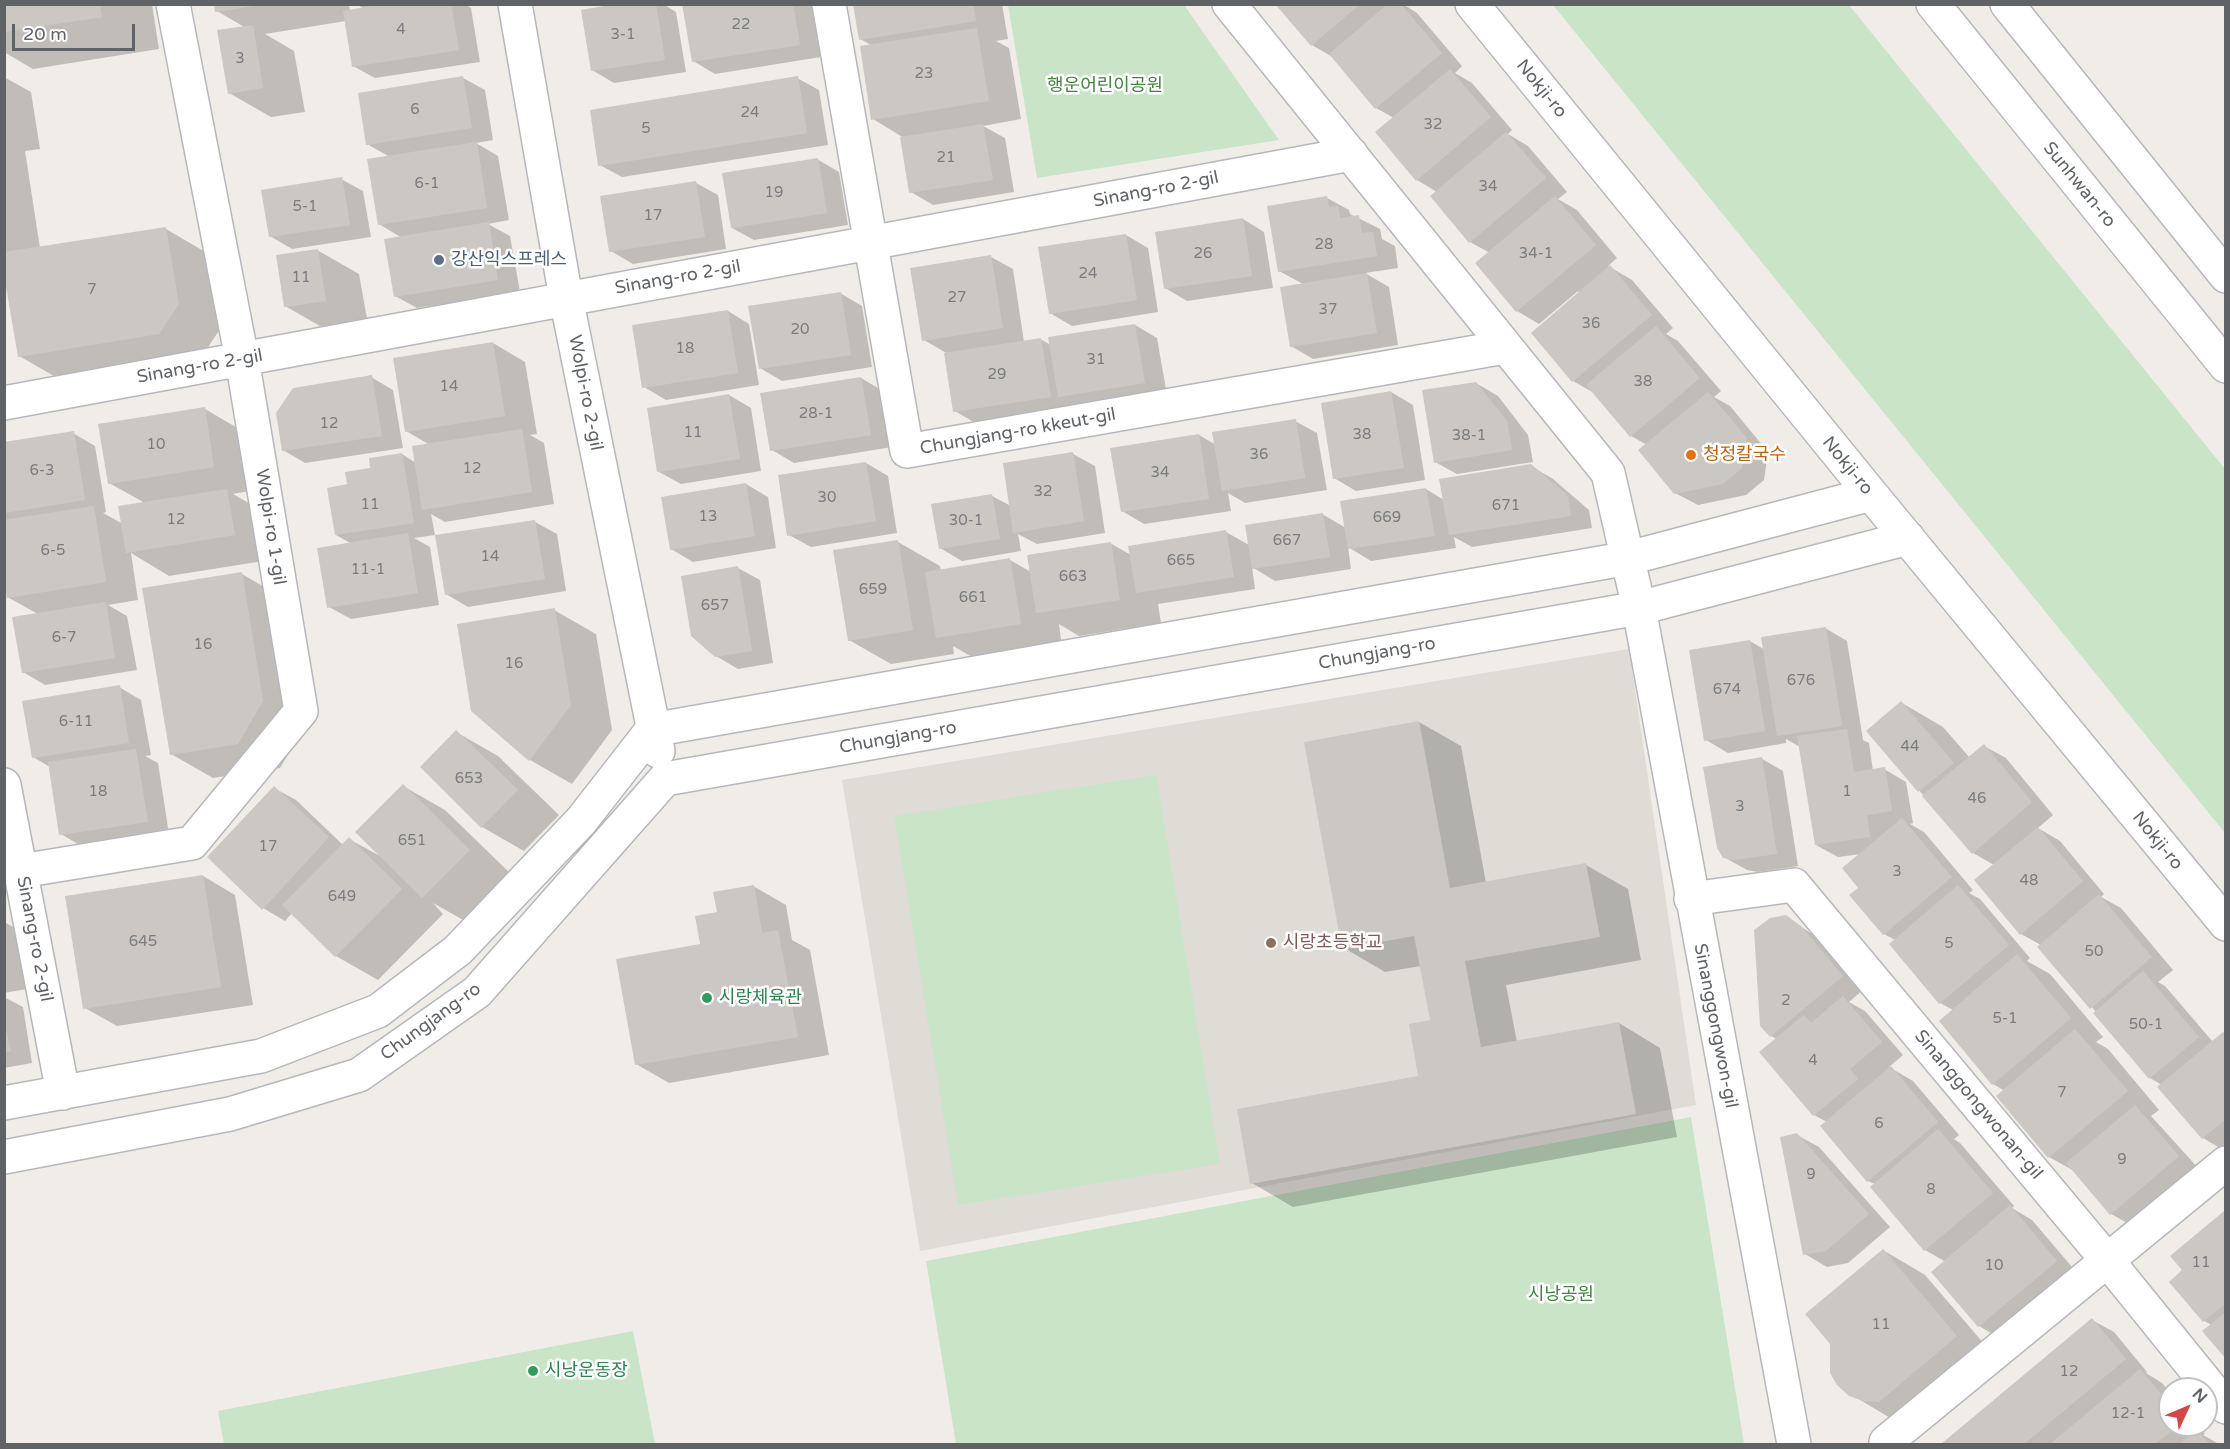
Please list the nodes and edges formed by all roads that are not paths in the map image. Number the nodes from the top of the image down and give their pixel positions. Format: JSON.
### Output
{"nodes":[{"id":1,"x":173,"y":4,"type":"edge"},
{"id":2,"x":515,"y":4,"type":"edge"},
{"id":3,"x":829,"y":4,"type":"edge"},
{"id":4,"x":1228,"y":4,"type":"edge"},
{"id":5,"x":1472,"y":4,"type":"edge"},
{"id":6,"x":1933,"y":4,"type":"edge"},
{"id":7,"x":2007,"y":4,"type":"edge"},
{"id":8,"x":1351,"y":154,"type":"junction"},
{"id":9,"x":871,"y":244,"type":"junction"},
{"id":10,"x":2226,"y":276,"type":"edge"},
{"id":11,"x":566,"y":298,"type":"junction"},
{"id":12,"x":1505,"y":347,"type":"junction"},
{"id":13,"x":242,"y":359,"type":"junction"},
{"id":14,"x":2226,"y":366,"type":"edge"},
{"id":15,"x":4,"y":402,"type":"edge"},
{"id":16,"x":1871,"y":494,"type":"junction"},
{"id":17,"x":1908,"y":538,"type":"junction"},
{"id":18,"x":1629,"y":558,"type":"junction"},
{"id":19,"x":1639,"y":608,"type":"junction"},
{"id":20,"x":652,"y":730,"type":"junction"},
{"id":21,"x":665,"y":778,"type":"junction"},
{"id":22,"x":4,"y":785,"type":"edge"},
{"id":23,"x":21,"y":872,"type":"junction"},
{"id":24,"x":1691,"y":899,"type":"junction"},
{"id":25,"x":2226,"y":924,"type":"edge"},
{"id":26,"x":63,"y":1094,"type":"junction"},
{"id":27,"x":4,"y":1103,"type":"edge"},
{"id":28,"x":4,"y":1157,"type":"edge"},
{"id":29,"x":2226,"y":1163,"type":"edge"},
{"id":30,"x":2107,"y":1260,"type":"junction"},
{"id":31,"x":2226,"y":1407,"type":"edge"},
{"id":32,"x":1794,"y":1444,"type":"edge"},
{"id":33,"x":1884,"y":1444,"type":"edge"}],
"edges":[{"from":1,"to":13,"type":"street","name":"Wolpi-ro 1-gil"},
{"from":2,"to":11,"type":"street","name":"Wolpi-ro 2-gil"},
{"from":3,"to":9,"type":"street","name":"Chungjang-ro kkeut-gil"},
{"from":4,"to":8,"type":"street"},
{"from":5,"to":16,"type":"street","name":"Nokji-ro"},
{"from":6,"to":14,"type":"street","name":"Sunhwan-ro"},
{"from":7,"to":10,"type":"street"},
{"from":8,"to":9,"type":"street","name":"Sinang-ro 2-gil"},
{"from":8,"to":12,"type":"street"},
{"from":9,"to":11,"type":"street","name":"Sinang-ro 2-gil"},
{"from":9,"to":12,"type":"street","name":"Chungjang-ro kkeut-gil"},
{"from":11,"to":13,"type":"street","name":"Sinang-ro 2-gil"},
{"from":11,"to":20,"type":"street","name":"Wolpi-ro 2-gil"},
{"from":12,"to":18,"type":"street"},
{"from":13,"to":15,"type":"street","name":"Sinang-ro 2-gil"},
{"from":13,"to":23,"type":"street","name":"Wolpi-ro 1-gil"},
{"from":16,"to":17,"type":"street","name":"Nokji-ro"},
{"from":16,"to":18,"type":"street"},
{"from":17,"to":19,"type":"street","name":"Chungjang-ro"},
{"from":17,"to":25,"type":"street","name":"Nokji-ro"},
{"from":18,"to":19,"type":"street"},
{"from":18,"to":20,"type":"street"},
{"from":19,"to":21,"type":"street","name":"Chungjang-ro"},
{"from":19,"to":24,"type":"street","name":"Sinanggongwon-gil"},
{"from":20,"to":21,"type":"street","name":"Wolpi-ro 2-gil"},
{"from":20,"to":26,"type":"street"},
{"from":21,"to":28,"type":"street","name":"Chungjang-ro"},
{"from":22,"to":23,"type":"street","name":"Sinang-ro 2-gil"},
{"from":23,"to":26,"type":"street","name":"Sinang-ro 2-gil"},
{"from":24,"to":30,"type":"street","name":"Sinanggongwonan-gil"},
{"from":24,"to":32,"type":"street","name":"Sinanggongwon-gil"},
{"from":26,"to":27,"type":"street"},
{"from":29,"to":30,"type":"street"},
{"from":30,"to":31,"type":"street","name":"Sinanggongwonan-gil"},
{"from":30,"to":33,"type":"street"}]}
